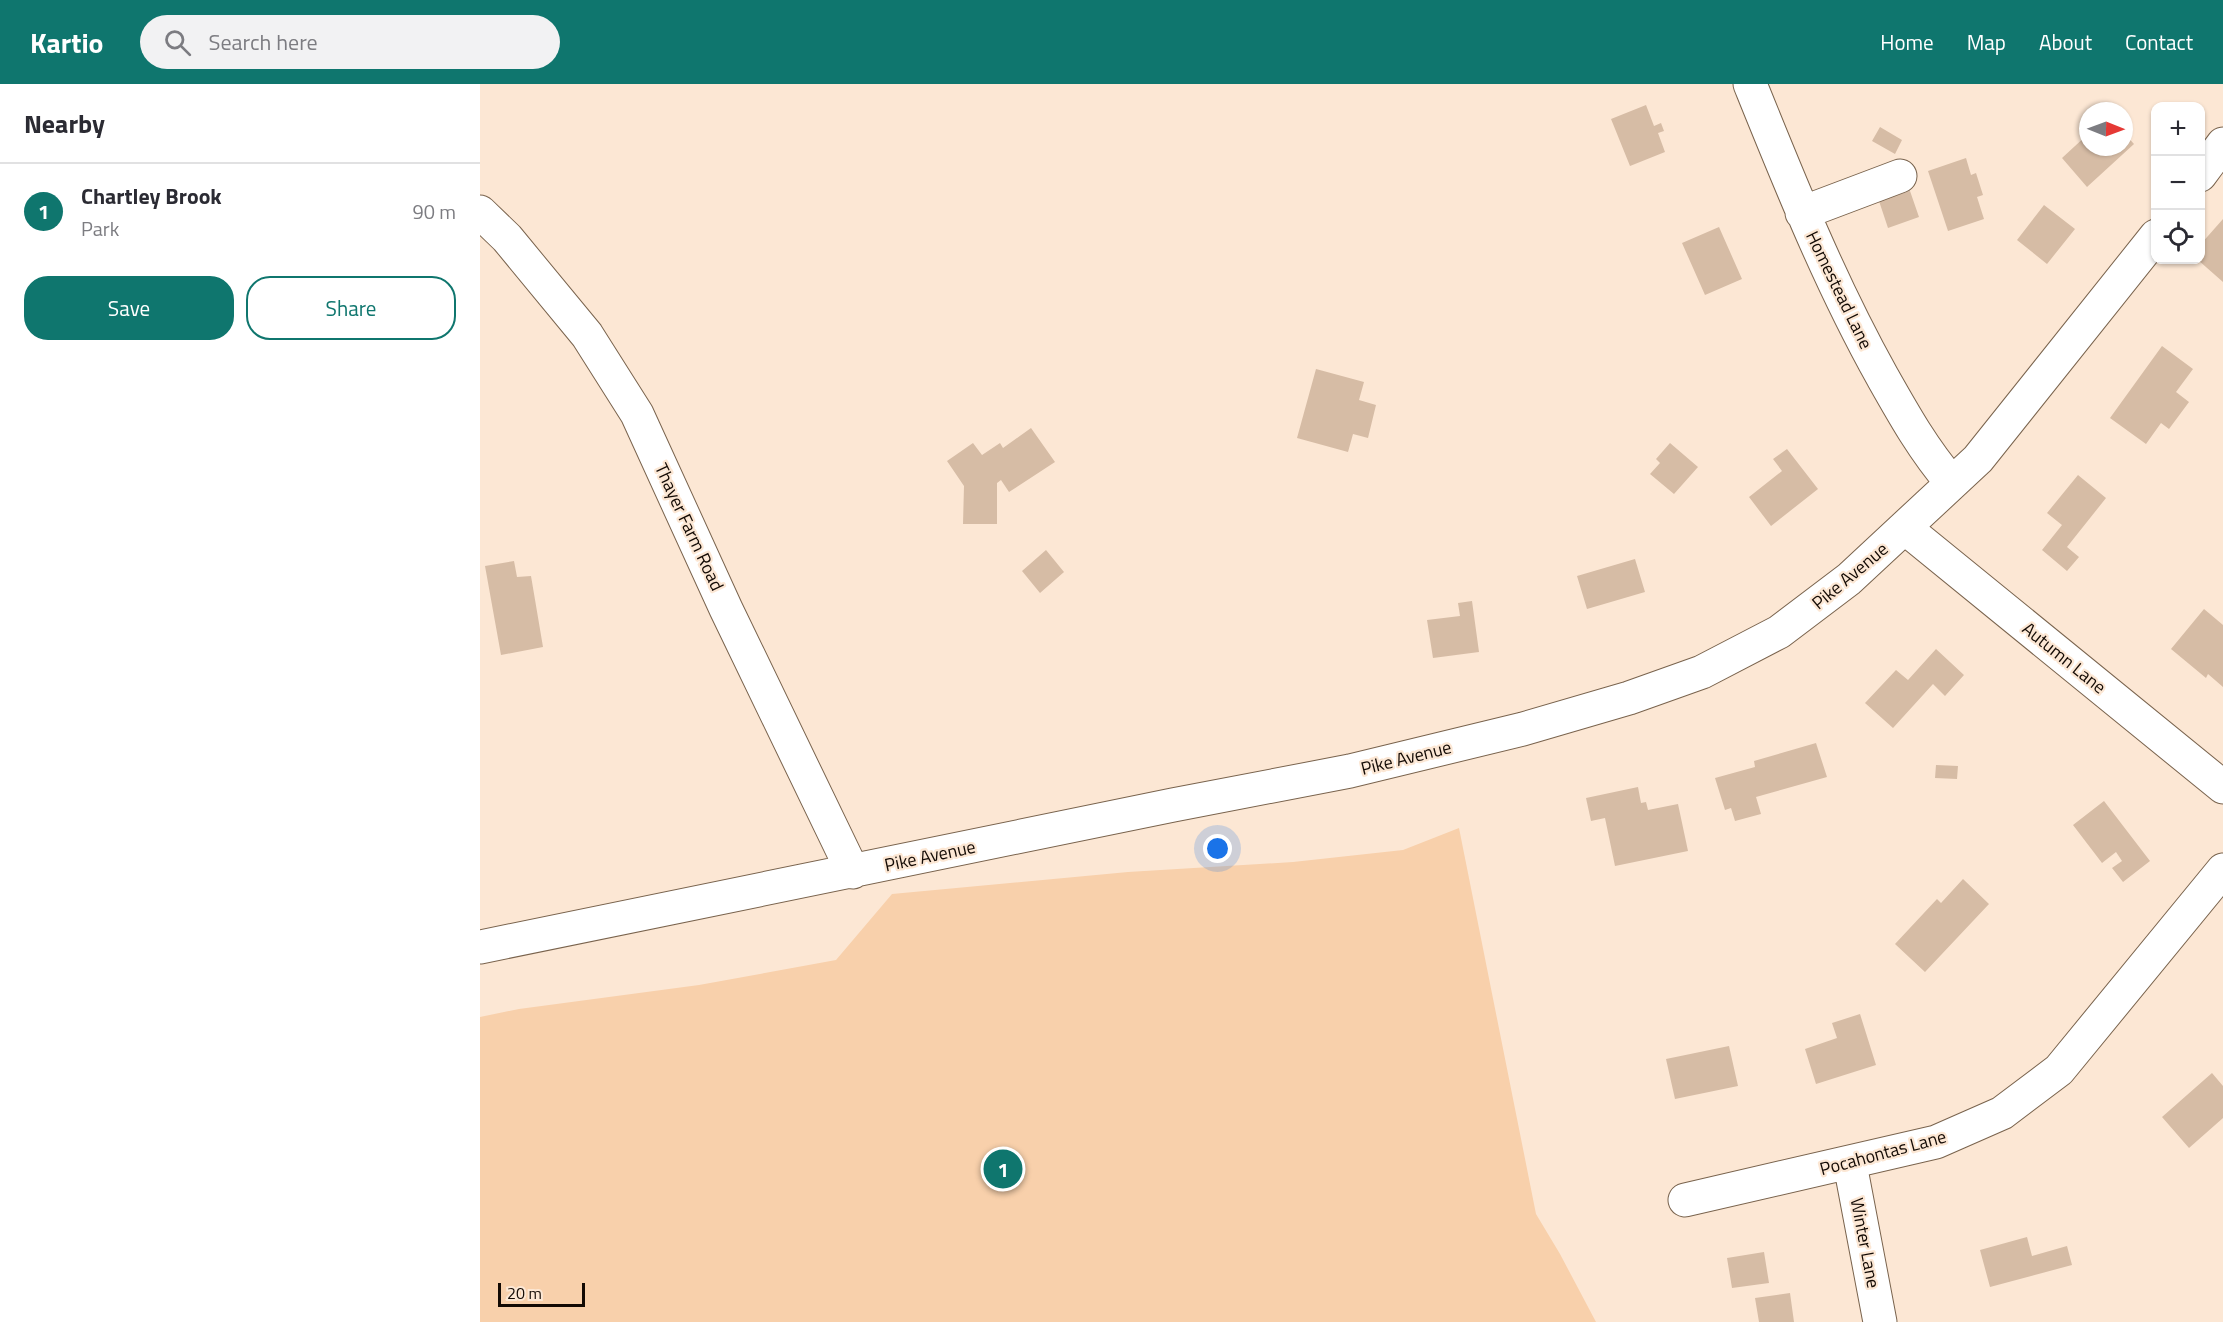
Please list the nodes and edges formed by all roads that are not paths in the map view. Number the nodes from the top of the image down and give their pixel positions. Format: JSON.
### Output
{"nodes":[{"id":1,"x":1750,"y":84,"type":"edge"},
{"id":2,"x":2223,"y":144,"type":"edge"},
{"id":3,"x":2205,"y":168,"type":"edge"},
{"id":4,"x":1899,"y":176,"type":"dead end"},
{"id":5,"x":480,"y":212,"type":"edge"},
{"id":6,"x":1802,"y":213,"type":"junction"},
{"id":7,"x":2151,"y":242,"type":"edge"},
{"id":8,"x":1952,"y":483,"type":"junction"},
{"id":9,"x":1905,"y":528,"type":"junction"},
{"id":10,"x":2223,"y":787,"type":"edge"},
{"id":11,"x":2223,"y":870,"type":"edge"},
{"id":12,"x":853,"y":872,"type":"junction"},
{"id":13,"x":480,"y":947,"type":"edge"},
{"id":14,"x":1850,"y":1164,"type":"junction"},
{"id":15,"x":1685,"y":1200,"type":"dead end"},
{"id":16,"x":1880,"y":1322,"type":"edge"}],
"edges":[{"from":1,"to":6,"type":"street","name":"Homestead Lane"},
{"from":2,"to":3,"type":"street"},
{"from":4,"to":6,"type":"street"},
{"from":5,"to":12,"type":"street","name":"Thayer Farm Road"},
{"from":6,"to":8,"type":"street","name":"Homestead Lane"},
{"from":7,"to":8,"type":"street","name":"Pike Avenue"},
{"from":8,"to":9,"type":"street","name":"Pike Avenue"},
{"from":9,"to":10,"type":"street","name":"Autumn Lane"},
{"from":9,"to":12,"type":"street","name":"Pike Avenue"},
{"from":11,"to":14,"type":"street","name":"Pocahontas Lane"},
{"from":12,"to":13,"type":"street","name":"Pike Avenue"},
{"from":14,"to":15,"type":"street","name":"Pocahontas Lane"},
{"from":14,"to":16,"type":"street","name":"Winter Lane"}]}
